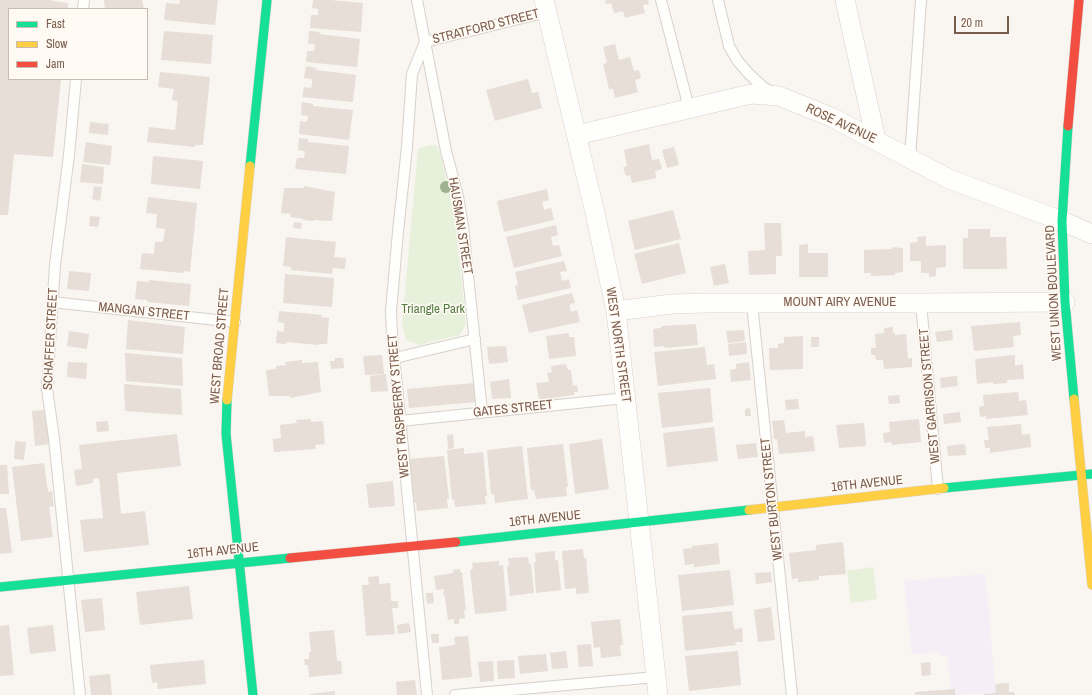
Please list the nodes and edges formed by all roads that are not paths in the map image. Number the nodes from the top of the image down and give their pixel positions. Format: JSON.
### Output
{"nodes":[{"id":1,"x":267,"y":0,"type":"edge"},
{"id":2,"x":417,"y":0,"type":"edge"},
{"id":3,"x":662,"y":0,"type":"edge"},
{"id":4,"x":718,"y":0,"type":"edge"},
{"id":5,"x":845,"y":0,"type":"edge"},
{"id":6,"x":921,"y":0,"type":"edge"},
{"id":7,"x":1079,"y":0,"type":"edge"},
{"id":8,"x":546,"y":6,"type":"edge"},
{"id":9,"x":425,"y":42,"type":"junction"},
{"id":10,"x":76,"y":80,"type":"edge"},
{"id":11,"x":779,"y":96,"type":"junction"},
{"id":12,"x":689,"y":108,"type":"junction"},
{"id":13,"x":577,"y":135,"type":"junction"},
{"id":14,"x":876,"y":140,"type":"junction"},
{"id":15,"x":910,"y":158,"type":"junction"},
{"id":16,"x":1062,"y":221,"type":"junction"},
{"id":17,"x":1092,"y":234,"type":"edge"},
{"id":18,"x":52,"y":302,"type":"junction"},
{"id":19,"x":1065,"y":302,"type":"junction"},
{"id":20,"x":752,"y":303,"type":"junction"},
{"id":21,"x":921,"y":303,"type":"junction"},
{"id":22,"x":616,"y":310,"type":"junction"},
{"id":23,"x":235,"y":322,"type":"junction"},
{"id":24,"x":475,"y":339,"type":"junction"},
{"id":25,"x":395,"y":358,"type":"junction"},
{"id":26,"x":626,"y":398,"type":"junction"},
{"id":27,"x":482,"y":412,"type":"junction"},
{"id":28,"x":400,"y":421,"type":"junction"},
{"id":29,"x":1092,"y":474,"type":"edge"},
{"id":30,"x":1081,"y":475,"type":"junction"},
{"id":31,"x":938,"y":489,"type":"junction"},
{"id":32,"x":772,"y":507,"type":"junction"},
{"id":33,"x":640,"y":522,"type":"junction"},
{"id":34,"x":412,"y":545,"type":"junction"},
{"id":35,"x":239,"y":563,"type":"junction"},
{"id":36,"x":68,"y":580,"type":"junction"},
{"id":37,"x":1092,"y":585,"type":"edge"},
{"id":38,"x":0,"y":587,"type":"edge"},
{"id":39,"x":657,"y":686,"type":"edge"},
{"id":40,"x":80,"y":695,"type":"edge"},
{"id":41,"x":253,"y":695,"type":"edge"},
{"id":42,"x":427,"y":695,"type":"edge"},
{"id":43,"x":455,"y":695,"type":"edge"},
{"id":44,"x":792,"y":695,"type":"edge"}],
"edges":[{"from":1,"to":23,"type":"main road","name":"WEST BROAD STREET"},
{"from":2,"to":9,"type":"lane"},
{"from":3,"to":12,"type":"lane"},
{"from":4,"to":11,"type":"lane"},
{"from":5,"to":14,"type":"street"},
{"from":6,"to":15,"type":"lane"},
{"from":7,"to":16,"type":"main road","name":"WEST UNION BOULEVARD"},
{"from":8,"to":9,"type":"lane","name":"STRATFORD STREET"},
{"from":8,"to":13,"type":"street","name":"WEST NORTH STREET"},
{"from":9,"to":24,"type":"lane","name":"HAUSMAN STREET"},
{"from":9,"to":25,"type":"lane","name":"WEST RASPBERRY STREET"},
{"from":10,"to":18,"type":"lane","name":"SCHAFFER STREET"},
{"from":11,"to":12,"type":"street","name":"ROSE AVENUE"},
{"from":11,"to":14,"type":"street","name":"ROSE AVENUE"},
{"from":12,"to":13,"type":"street","name":"ROSE AVENUE"},
{"from":13,"to":22,"type":"street","name":"WEST NORTH STREET"},
{"from":14,"to":15,"type":"street","name":"ROSE AVENUE"},
{"from":15,"to":16,"type":"street","name":"ROSE AVENUE"},
{"from":16,"to":17,"type":"street","name":"ROSE AVENUE"},
{"from":16,"to":19,"type":"main road","name":"WEST UNION BOULEVARD"},
{"from":18,"to":23,"type":"lane","name":"MANGAN STREET"},
{"from":18,"to":36,"type":"lane","name":"SCHAFFER STREET"},
{"from":19,"to":21,"type":"street","name":"MOUNT AIRY AVENUE"},
{"from":19,"to":30,"type":"main road","name":"WEST UNION BOULEVARD"},
{"from":20,"to":21,"type":"street","name":"MOUNT AIRY AVENUE"},
{"from":20,"to":22,"type":"street","name":"MOUNT AIRY AVENUE"},
{"from":20,"to":32,"type":"lane","name":"WEST BURTON STREET"},
{"from":21,"to":31,"type":"lane","name":"WEST GARRISON STREET"},
{"from":22,"to":26,"type":"street","name":"WEST NORTH STREET"},
{"from":23,"to":35,"type":"main road","name":"WEST BROAD STREET"},
{"from":24,"to":25,"type":"lane"},
{"from":24,"to":27,"type":"lane","name":"HAUSMAN STREET"},
{"from":25,"to":28,"type":"lane","name":"WEST RASPBERRY STREET"},
{"from":26,"to":27,"type":"lane","name":"GATES STREET"},
{"from":26,"to":33,"type":"street","name":"WEST NORTH STREET"},
{"from":27,"to":28,"type":"lane","name":"GATES STREET"},
{"from":28,"to":34,"type":"lane","name":"WEST RASPBERRY STREET"},
{"from":29,"to":30,"type":"main road","name":"16TH AVENUE"},
{"from":30,"to":31,"type":"main road","name":"16TH AVENUE"},
{"from":30,"to":37,"type":"main road","name":"WEST UNION BOULEVARD"},
{"from":31,"to":32,"type":"main road","name":"16TH AVENUE"},
{"from":32,"to":33,"type":"main road","name":"16TH AVENUE"},
{"from":32,"to":44,"type":"lane","name":"WEST BURTON STREET"},
{"from":33,"to":34,"type":"main road","name":"16TH AVENUE"},
{"from":33,"to":39,"type":"street","name":"WEST NORTH STREET"},
{"from":34,"to":35,"type":"main road","name":"16TH AVENUE"},
{"from":34,"to":42,"type":"lane","name":"WEST RASPBERRY STREET"},
{"from":35,"to":36,"type":"main road","name":"16TH AVENUE"},
{"from":35,"to":41,"type":"main road","name":"WEST BROAD STREET"},
{"from":36,"to":38,"type":"main road","name":"16TH AVENUE"},
{"from":36,"to":40,"type":"lane","name":"SCHAFFER STREET"},
{"from":39,"to":43,"type":"lane"}]}
